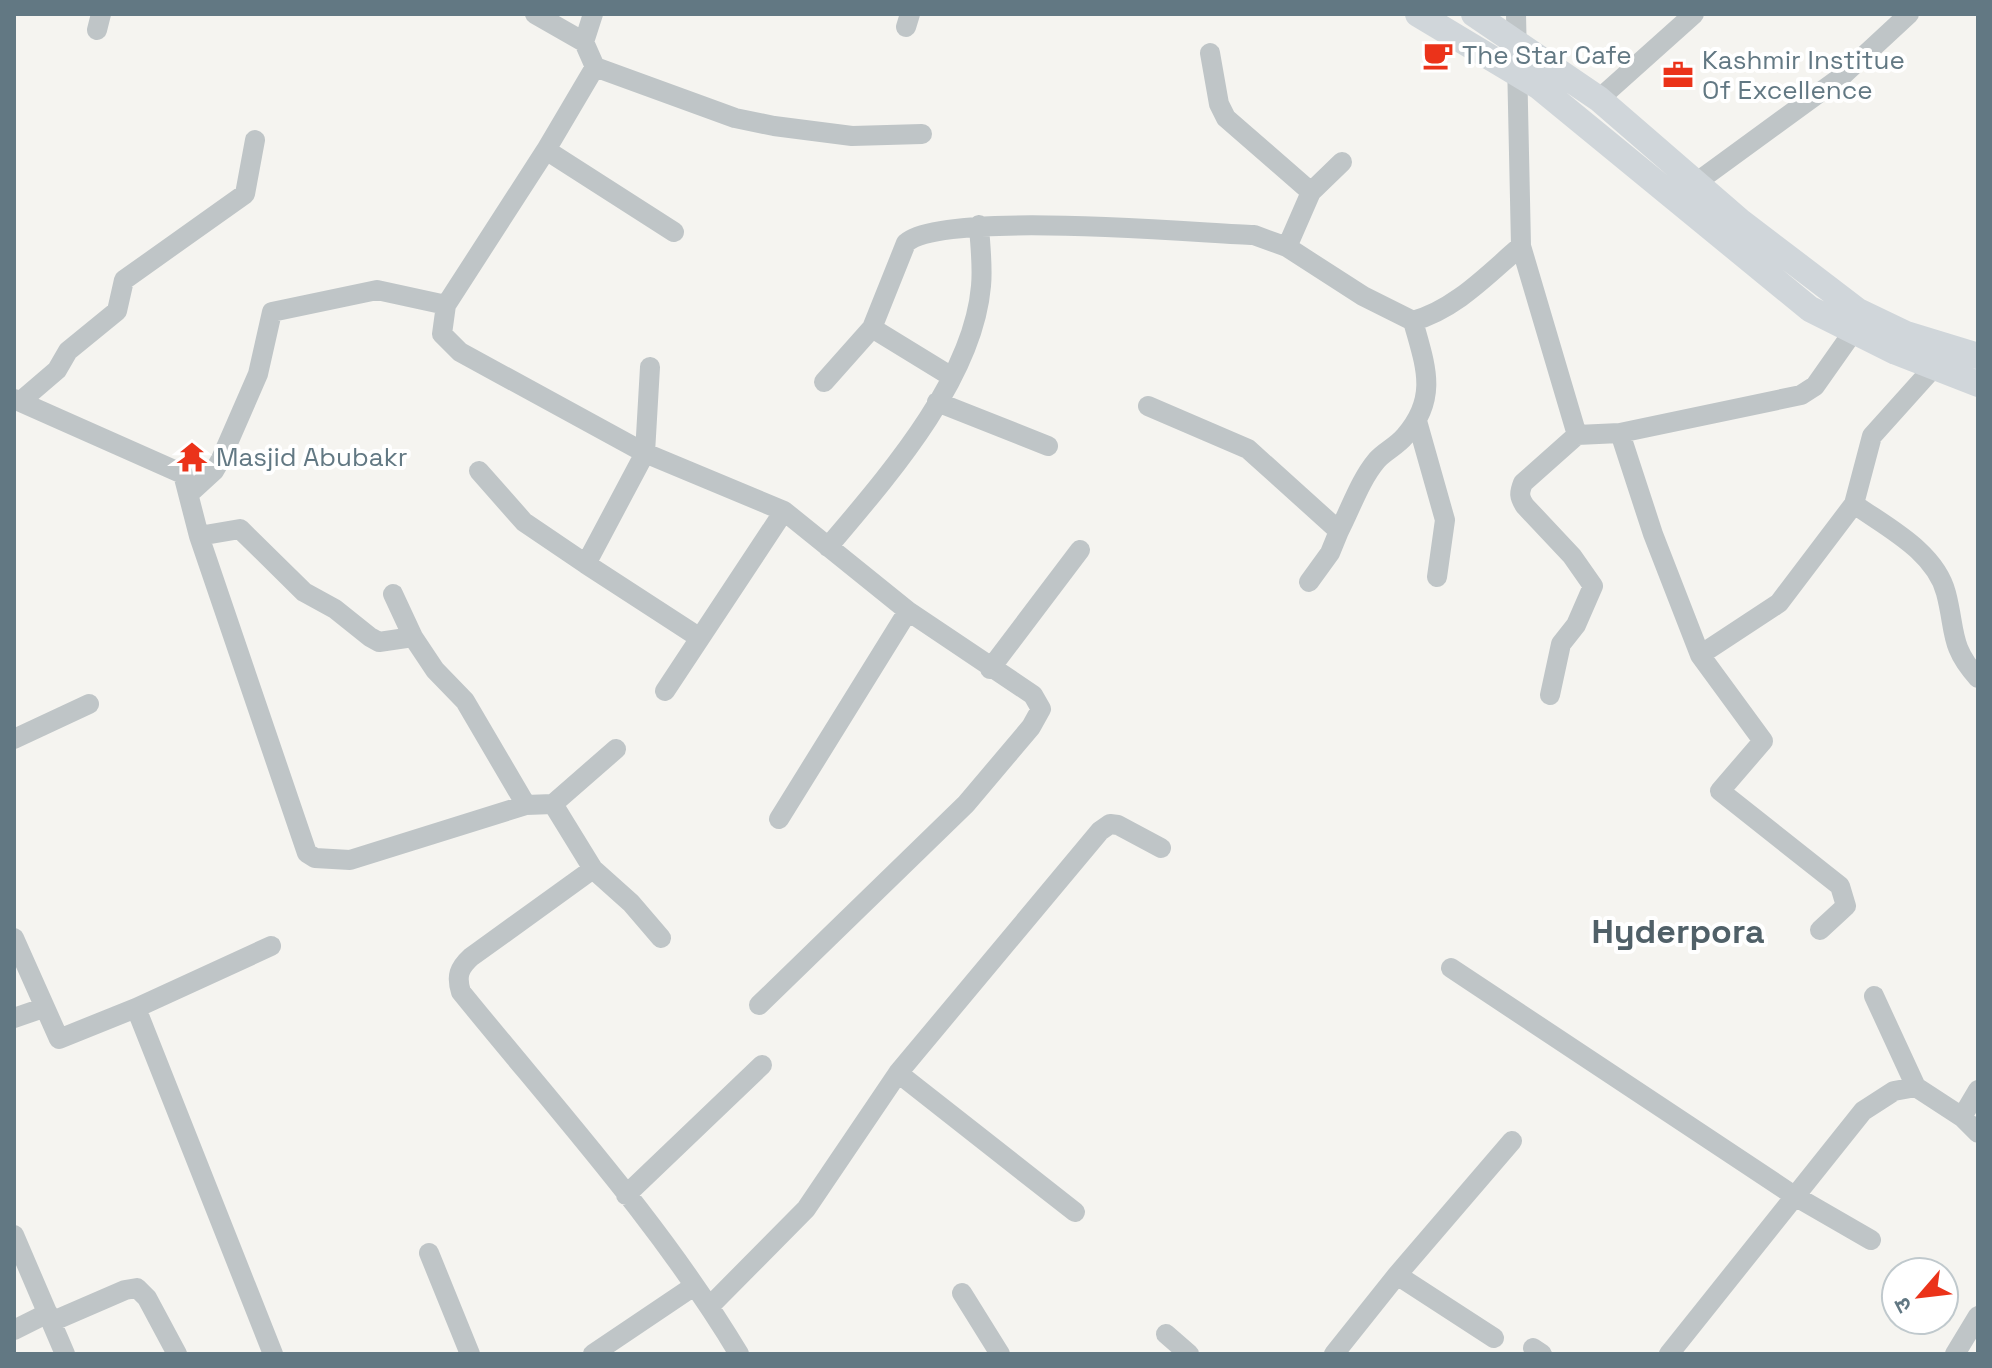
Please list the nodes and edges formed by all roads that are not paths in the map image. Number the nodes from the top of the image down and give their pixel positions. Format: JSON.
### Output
{"nodes":[{"id":1,"x":535,"y":14,"type":"edge"},
{"id":2,"x":593,"y":14,"type":"edge"},
{"id":3,"x":1418,"y":14,"type":"edge"},
{"id":4,"x":1474,"y":14,"type":"edge"},
{"id":5,"x":1694,"y":14,"type":"edge"},
{"id":6,"x":1909,"y":14,"type":"edge"},
{"id":7,"x":1515,"y":26,"type":"edge"},
{"id":8,"x":584,"y":42,"type":"junction"},
{"id":9,"x":1210,"y":53,"type":"dead end"},
{"id":10,"x":595,"y":67,"type":"junction"},
{"id":11,"x":1517,"y":73,"type":"junction"},
{"id":12,"x":1599,"y":99,"type":"junction"},
{"id":13,"x":922,"y":134,"type":"dead end"},
{"id":14,"x":255,"y":140,"type":"dead end"},
{"id":15,"x":546,"y":150,"type":"junction"},
{"id":16,"x":1342,"y":162,"type":"dead end"},
{"id":17,"x":1697,"y":182,"type":"junction"},
{"id":18,"x":1311,"y":192,"type":"junction"},
{"id":19,"x":979,"y":225,"type":"junction"},
{"id":20,"x":674,"y":232,"type":"dead end"},
{"id":21,"x":1521,"y":246,"type":"junction"},
{"id":22,"x":1287,"y":247,"type":"junction"},
{"id":23,"x":446,"y":305,"type":"junction"},
{"id":24,"x":1413,"y":321,"type":"junction"},
{"id":25,"x":872,"y":328,"type":"junction"},
{"id":26,"x":1853,"y":332,"type":"junction"},
{"id":27,"x":1978,"y":356,"type":"edge"},
{"id":28,"x":650,"y":367,"type":"dead end"},
{"id":29,"x":1934,"y":367,"type":"junction"},
{"id":30,"x":952,"y":377,"type":"junction"},
{"id":31,"x":824,"y":382,"type":"dead end"},
{"id":32,"x":1978,"y":384,"type":"edge"},
{"id":33,"x":18,"y":400,"type":"edge"},
{"id":34,"x":937,"y":402,"type":"junction"},
{"id":35,"x":1148,"y":406,"type":"dead end"},
{"id":36,"x":1417,"y":421,"type":"junction"},
{"id":37,"x":1620,"y":433,"type":"junction"},
{"id":38,"x":1577,"y":435,"type":"junction"},
{"id":39,"x":1048,"y":446,"type":"dead end"},
{"id":40,"x":645,"y":453,"type":"junction"},
{"id":41,"x":479,"y":471,"type":"dead end"},
{"id":42,"x":190,"y":493,"type":"junction"},
{"id":43,"x":1854,"y":504,"type":"junction"},
{"id":44,"x":784,"y":511,"type":"junction"},
{"id":45,"x":1339,"y":531,"type":"junction"},
{"id":46,"x":199,"y":536,"type":"junction"},
{"id":47,"x":828,"y":547,"type":"junction"},
{"id":48,"x":1080,"y":550,"type":"dead end"},
{"id":49,"x":586,"y":564,"type":"junction"},
{"id":50,"x":1437,"y":577,"type":"dead end"},
{"id":51,"x":1309,"y":582,"type":"dead end"},
{"id":52,"x":393,"y":594,"type":"dead end"},
{"id":53,"x":908,"y":611,"type":"junction"},
{"id":54,"x":413,"y":637,"type":"junction"},
{"id":55,"x":700,"y":638,"type":"junction"},
{"id":56,"x":1700,"y":655,"type":"junction"},
{"id":57,"x":990,"y":669,"type":"junction"},
{"id":58,"x":1978,"y":678,"type":"edge"},
{"id":59,"x":665,"y":691,"type":"dead end"},
{"id":60,"x":1550,"y":695,"type":"dead end"},
{"id":61,"x":89,"y":704,"type":"dead end"},
{"id":62,"x":14,"y":739,"type":"edge"},
{"id":63,"x":616,"y":749,"type":"dead end"},
{"id":64,"x":553,"y":804,"type":"junction"},
{"id":65,"x":526,"y":805,"type":"junction"},
{"id":66,"x":779,"y":819,"type":"dead end"},
{"id":67,"x":1161,"y":848,"type":"dead end"},
{"id":68,"x":593,"y":869,"type":"junction"},
{"id":69,"x":1820,"y":930,"type":"dead end"},
{"id":70,"x":14,"y":938,"type":"edge"},
{"id":71,"x":661,"y":938,"type":"dead end"},
{"id":72,"x":271,"y":946,"type":"dead end"},
{"id":73,"x":1451,"y":968,"type":"dead end"},
{"id":74,"x":1874,"y":996,"type":"dead end"},
{"id":75,"x":759,"y":1005,"type":"dead end"},
{"id":76,"x":43,"y":1008,"type":"junction"},
{"id":77,"x":136,"y":1008,"type":"junction"},
{"id":78,"x":14,"y":1018,"type":"edge"},
{"id":79,"x":762,"y":1065,"type":"dead end"},
{"id":80,"x":898,"y":1073,"type":"junction"},
{"id":81,"x":1916,"y":1087,"type":"junction"},
{"id":82,"x":1978,"y":1090,"type":"edge"},
{"id":83,"x":1962,"y":1117,"type":"junction"},
{"id":84,"x":1978,"y":1133,"type":"edge"},
{"id":85,"x":1512,"y":1141,"type":"dead end"},
{"id":86,"x":626,"y":1195,"type":"junction"},
{"id":87,"x":1793,"y":1195,"type":"junction"},
{"id":88,"x":1075,"y":1212,"type":"dead end"},
{"id":89,"x":14,"y":1235,"type":"edge"},
{"id":90,"x":1871,"y":1240,"type":"dead end"},
{"id":91,"x":429,"y":1253,"type":"dead end"},
{"id":92,"x":1397,"y":1275,"type":"junction"},
{"id":93,"x":694,"y":1286,"type":"junction"},
{"id":94,"x":962,"y":1293,"type":"dead end"},
{"id":95,"x":710,"y":1306,"type":"junction"},
{"id":96,"x":1978,"y":1316,"type":"edge"},
{"id":97,"x":50,"y":1318,"type":"junction"},
{"id":98,"x":14,"y":1330,"type":"edge"},
{"id":99,"x":1166,"y":1334,"type":"dead end"},
{"id":100,"x":1494,"y":1338,"type":"dead end"},
{"id":101,"x":65,"y":1354,"type":"edge"},
{"id":102,"x":177,"y":1354,"type":"edge"},
{"id":103,"x":273,"y":1354,"type":"edge"},
{"id":104,"x":470,"y":1354,"type":"edge"},
{"id":105,"x":593,"y":1354,"type":"edge"},
{"id":106,"x":739,"y":1354,"type":"edge"},
{"id":107,"x":1000,"y":1354,"type":"edge"},
{"id":108,"x":1189,"y":1354,"type":"edge"},
{"id":109,"x":1334,"y":1354,"type":"edge"},
{"id":110,"x":1669,"y":1354,"type":"edge"},
{"id":111,"x":1955,"y":1354,"type":"edge"}],
"edges":[{"from":1,"to":8,"type":"street"},
{"from":2,"to":8,"type":"street"},
{"from":3,"to":11,"type":"main road"},
{"from":4,"to":7,"type":"main road"},
{"from":5,"to":12,"type":"street"},
{"from":6,"to":17,"type":"street"},
{"from":7,"to":11,"type":"street"},
{"from":7,"to":12,"type":"main road"},
{"from":8,"to":10,"type":"street"},
{"from":9,"to":18,"type":"street"},
{"from":10,"to":13,"type":"street"},
{"from":10,"to":15,"type":"street"},
{"from":11,"to":21,"type":"street"},
{"from":11,"to":26,"type":"main road"},
{"from":12,"to":17,"type":"main road"},
{"from":14,"to":33,"type":"street"},
{"from":15,"to":20,"type":"street"},
{"from":15,"to":23,"type":"street"},
{"from":16,"to":18,"type":"street"},
{"from":17,"to":27,"type":"main road"},
{"from":18,"to":22,"type":"street"},
{"from":19,"to":22,"type":"street"},
{"from":19,"to":25,"type":"street"},
{"from":19,"to":30,"type":"street"},
{"from":21,"to":24,"type":"street"},
{"from":21,"to":38,"type":"street"},
{"from":22,"to":24,"type":"street"},
{"from":23,"to":40,"type":"street"},
{"from":23,"to":42,"type":"street"},
{"from":24,"to":36,"type":"street"},
{"from":25,"to":30,"type":"street"},
{"from":25,"to":31,"type":"street"},
{"from":26,"to":29,"type":"main road"},
{"from":26,"to":37,"type":"street"},
{"from":28,"to":40,"type":"street"},
{"from":29,"to":32,"type":"main road"},
{"from":29,"to":43,"type":"street"},
{"from":30,"to":34,"type":"street"},
{"from":33,"to":42,"type":"street"},
{"from":34,"to":39,"type":"street"},
{"from":34,"to":47,"type":"street"},
{"from":35,"to":45,"type":"street"},
{"from":36,"to":45,"type":"street"},
{"from":36,"to":50,"type":"street"},
{"from":37,"to":38,"type":"street"},
{"from":37,"to":56,"type":"street"},
{"from":38,"to":60,"type":"street"},
{"from":40,"to":44,"type":"street"},
{"from":40,"to":49,"type":"street"},
{"from":41,"to":49,"type":"street"},
{"from":42,"to":46,"type":"street"},
{"from":43,"to":56,"type":"street"},
{"from":43,"to":58,"type":"street"},
{"from":44,"to":47,"type":"street"},
{"from":44,"to":55,"type":"street"},
{"from":45,"to":51,"type":"street"},
{"from":46,"to":54,"type":"street"},
{"from":46,"to":65,"type":"street"},
{"from":47,"to":53,"type":"street"},
{"from":48,"to":57,"type":"street"},
{"from":49,"to":55,"type":"street"},
{"from":52,"to":54,"type":"street"},
{"from":53,"to":57,"type":"street"},
{"from":53,"to":66,"type":"street"},
{"from":54,"to":65,"type":"street"},
{"from":55,"to":59,"type":"street"},
{"from":56,"to":69,"type":"street"},
{"from":57,"to":75,"type":"street"},
{"from":61,"to":62,"type":"street"},
{"from":63,"to":64,"type":"street"},
{"from":64,"to":65,"type":"street"},
{"from":64,"to":68,"type":"street"},
{"from":67,"to":80,"type":"street"},
{"from":68,"to":71,"type":"street"},
{"from":68,"to":86,"type":"street"},
{"from":70,"to":76,"type":"street"},
{"from":72,"to":77,"type":"street"},
{"from":73,"to":87,"type":"street"},
{"from":74,"to":81,"type":"street"},
{"from":76,"to":77,"type":"street"},
{"from":76,"to":78,"type":"street"},
{"from":77,"to":103,"type":"street"},
{"from":79,"to":86,"type":"street"},
{"from":80,"to":88,"type":"street"},
{"from":80,"to":95,"type":"street"},
{"from":81,"to":83,"type":"street"},
{"from":81,"to":87,"type":"street"},
{"from":82,"to":83,"type":"street"},
{"from":83,"to":84,"type":"street"},
{"from":85,"to":92,"type":"street"},
{"from":86,"to":93,"type":"street"},
{"from":87,"to":90,"type":"street"},
{"from":87,"to":110,"type":"street"},
{"from":89,"to":97,"type":"street"},
{"from":91,"to":104,"type":"street"},
{"from":92,"to":100,"type":"street"},
{"from":92,"to":109,"type":"street"},
{"from":93,"to":95,"type":"street"},
{"from":93,"to":105,"type":"street"},
{"from":94,"to":107,"type":"street"},
{"from":95,"to":106,"type":"street"},
{"from":96,"to":111,"type":"street"},
{"from":97,"to":98,"type":"street"},
{"from":97,"to":101,"type":"street"},
{"from":97,"to":102,"type":"street"},
{"from":99,"to":108,"type":"street"}]}
